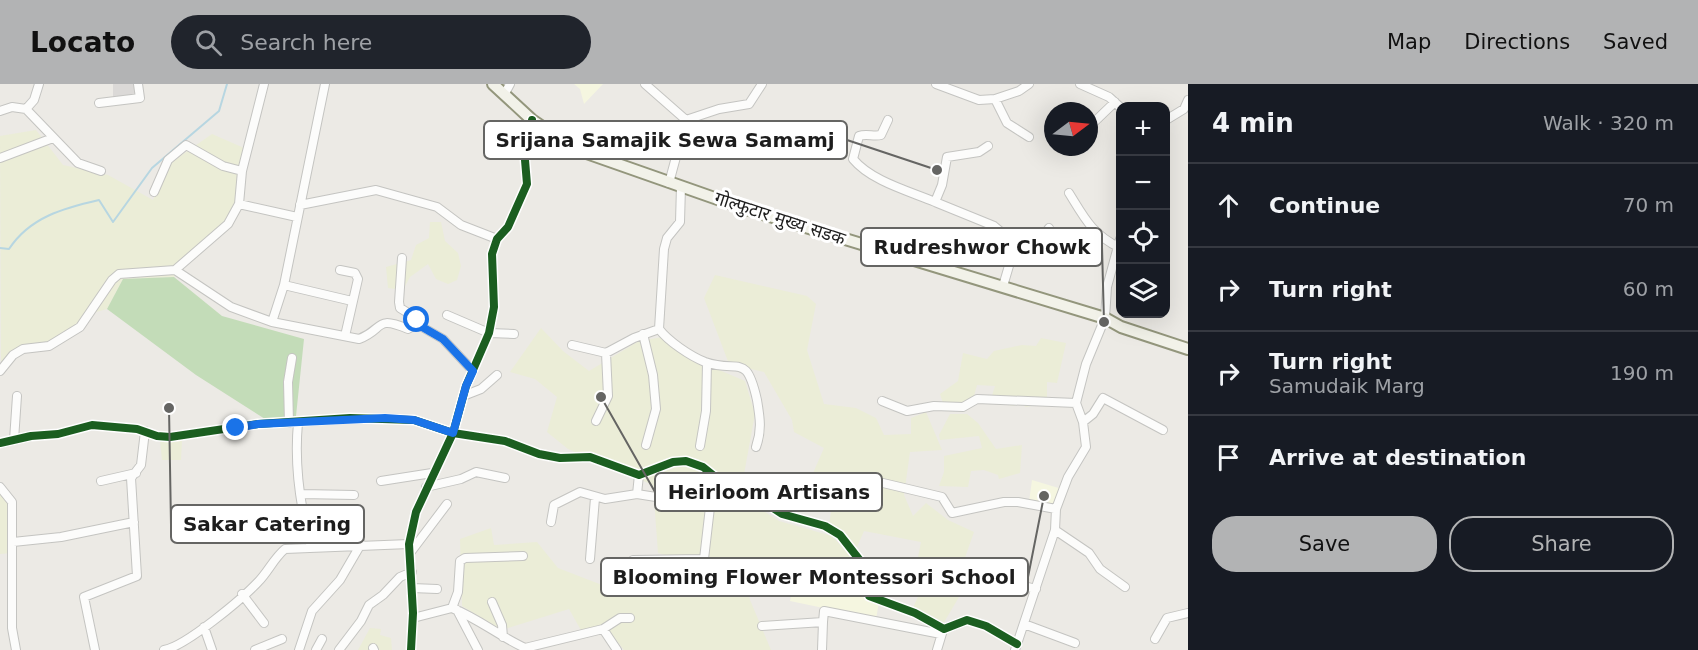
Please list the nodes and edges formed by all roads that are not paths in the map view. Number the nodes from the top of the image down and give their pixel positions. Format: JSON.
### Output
{"nodes":[{"id":1,"x":39,"y":84,"type":"edge"},
{"id":2,"x":138,"y":84,"type":"edge"},
{"id":3,"x":264,"y":84,"type":"edge"},
{"id":4,"x":325,"y":84,"type":"edge"},
{"id":5,"x":493,"y":84,"type":"edge"},
{"id":6,"x":510,"y":84,"type":"edge"},
{"id":7,"x":645,"y":84,"type":"edge"},
{"id":8,"x":762,"y":84,"type":"edge"},
{"id":9,"x":936,"y":84,"type":"edge"},
{"id":10,"x":1029,"y":84,"type":"edge"},
{"id":11,"x":1082,"y":84,"type":"edge"},
{"id":12,"x":504,"y":95,"type":"junction"},
{"id":13,"x":995,"y":99,"type":"junction"},
{"id":14,"x":1188,"y":100,"type":"edge"},
{"id":15,"x":99,"y":103,"type":"dead end"},
{"id":16,"x":1116,"y":103,"type":"edge"},
{"id":17,"x":1116,"y":106,"type":"edge"},
{"id":18,"x":26,"y":109,"type":"junction"},
{"id":19,"x":0,"y":111,"type":"edge"},
{"id":20,"x":1170,"y":118,"type":"edge"},
{"id":21,"x":532,"y":120,"type":"junction"},
{"id":22,"x":686,"y":120,"type":"junction"},
{"id":23,"x":888,"y":120,"type":"dead end"},
{"id":24,"x":1098,"y":120,"type":"edge"},
{"id":25,"x":1029,"y":137,"type":"dead end"},
{"id":26,"x":53,"y":138,"type":"junction"},
{"id":27,"x":988,"y":146,"type":"dead end"},
{"id":28,"x":0,"y":158,"type":"edge"},
{"id":29,"x":101,"y":171,"type":"dead end"},
{"id":30,"x":242,"y":171,"type":"junction"},
{"id":31,"x":669,"y":183,"type":"junction"},
{"id":32,"x":681,"y":186,"type":"junction"},
{"id":33,"x":154,"y":192,"type":"dead end"},
{"id":34,"x":1069,"y":193,"type":"dead end"},
{"id":35,"x":935,"y":202,"type":"junction"},
{"id":36,"x":239,"y":204,"type":"junction"},
{"id":37,"x":300,"y":205,"type":"junction"},
{"id":38,"x":297,"y":217,"type":"junction"},
{"id":39,"x":1049,"y":228,"type":"dead end"},
{"id":40,"x":1009,"y":237,"type":"junction"},
{"id":41,"x":497,"y":239,"type":"junction"},
{"id":42,"x":1116,"y":243,"type":"edge"},
{"id":43,"x":1116,"y":257,"type":"edge"},
{"id":44,"x":402,"y":258,"type":"dead end"},
{"id":45,"x":175,"y":270,"type":"junction"},
{"id":46,"x":340,"y":270,"type":"dead end"},
{"id":47,"x":284,"y":285,"type":"junction"},
{"id":48,"x":1003,"y":286,"type":"junction"},
{"id":49,"x":352,"y":301,"type":"junction"},
{"id":50,"x":447,"y":315,"type":"dead end"},
{"id":51,"x":1105,"y":318,"type":"junction"},
{"id":52,"x":272,"y":322,"type":"junction"},
{"id":53,"x":417,"y":324,"type":"junction"},
{"id":54,"x":659,"y":329,"type":"junction"},
{"id":55,"x":489,"y":333,"type":"junction"},
{"id":56,"x":514,"y":334,"type":"dead end"},
{"id":57,"x":643,"y":334,"type":"junction"},
{"id":58,"x":345,"y":336,"type":"junction"},
{"id":59,"x":572,"y":345,"type":"dead end"},
{"id":60,"x":1188,"y":349,"type":"edge"},
{"id":61,"x":606,"y":353,"type":"junction"},
{"id":62,"x":292,"y":358,"type":"dead end"},
{"id":63,"x":707,"y":363,"type":"junction"},
{"id":64,"x":0,"y":371,"type":"edge"},
{"id":65,"x":473,"y":371,"type":"junction"},
{"id":66,"x":497,"y":375,"type":"dead end"},
{"id":67,"x":17,"y":396,"type":"dead end"},
{"id":68,"x":463,"y":396,"type":"junction"},
{"id":69,"x":882,"y":401,"type":"dead end"},
{"id":70,"x":1076,"y":403,"type":"junction"},
{"id":71,"x":596,"y":421,"type":"dead end"},
{"id":72,"x":1083,"y":422,"type":"junction"},
{"id":73,"x":289,"y":423,"type":"junction"},
{"id":74,"x":298,"y":423,"type":"junction"},
{"id":75,"x":1163,"y":430,"type":"dead end"},
{"id":76,"x":145,"y":431,"type":"junction"},
{"id":77,"x":453,"y":433,"type":"junction"},
{"id":78,"x":14,"y":440,"type":"junction"},
{"id":79,"x":0,"y":443,"type":"edge"},
{"id":80,"x":646,"y":445,"type":"dead end"},
{"id":81,"x":700,"y":446,"type":"dead end"},
{"id":82,"x":756,"y":447,"type":"dead end"},
{"id":83,"x":136,"y":473,"type":"junction"},
{"id":84,"x":432,"y":473,"type":"junction"},
{"id":85,"x":639,"y":475,"type":"junction"},
{"id":86,"x":505,"y":478,"type":"dead end"},
{"id":87,"x":719,"y":480,"type":"junction"},
{"id":88,"x":101,"y":481,"type":"dead end"},
{"id":89,"x":381,"y":482,"type":"dead end"},
{"id":90,"x":883,"y":483,"type":"dead end"},
{"id":91,"x":426,"y":487,"type":"junction"},
{"id":92,"x":0,"y":488,"type":"edge"},
{"id":93,"x":712,"y":490,"type":"junction"},
{"id":94,"x":301,"y":494,"type":"junction"},
{"id":95,"x":637,"y":494,"type":"junction"},
{"id":96,"x":354,"y":495,"type":"dead end"},
{"id":97,"x":595,"y":498,"type":"junction"},
{"id":98,"x":447,"y":504,"type":"dead end"},
{"id":99,"x":1056,"y":509,"type":"junction"},
{"id":100,"x":134,"y":522,"type":"junction"},
{"id":101,"x":551,"y":522,"type":"dead end"},
{"id":102,"x":1055,"y":530,"type":"junction"},
{"id":103,"x":13,"y":542,"type":"junction"},
{"id":104,"x":361,"y":544,"type":"junction"},
{"id":105,"x":409,"y":544,"type":"junction"},
{"id":106,"x":311,"y":547,"type":"junction"},
{"id":107,"x":410,"y":553,"type":"junction"},
{"id":108,"x":522,"y":556,"type":"dead end"},
{"id":109,"x":590,"y":559,"type":"dead end"},
{"id":110,"x":633,"y":560,"type":"dead end"},
{"id":111,"x":412,"y":572,"type":"junction"},
{"id":112,"x":987,"y":572,"type":"dead end"},
{"id":113,"x":1125,"y":587,"type":"dead end"},
{"id":114,"x":412,"y":588,"type":"junction"},
{"id":115,"x":437,"y":589,"type":"dead end"},
{"id":116,"x":1036,"y":589,"type":"junction"},
{"id":117,"x":242,"y":594,"type":"junction"},
{"id":118,"x":492,"y":602,"type":"dead end"},
{"id":119,"x":455,"y":609,"type":"junction"},
{"id":120,"x":1188,"y":613,"type":"edge"},
{"id":121,"x":413,"y":618,"type":"junction"},
{"id":122,"x":630,"y":618,"type":"dead end"},
{"id":123,"x":823,"y":622,"type":"junction"},
{"id":124,"x":264,"y":623,"type":"dead end"},
{"id":125,"x":1024,"y":624,"type":"junction"},
{"id":126,"x":762,"y":626,"type":"dead end"},
{"id":127,"x":204,"y":627,"type":"junction"},
{"id":128,"x":603,"y":629,"type":"junction"},
{"id":129,"x":942,"y":631,"type":"junction"},
{"id":130,"x":502,"y":637,"type":"junction"},
{"id":131,"x":282,"y":639,"type":"dead end"},
{"id":132,"x":322,"y":639,"type":"dead end"},
{"id":133,"x":1155,"y":639,"type":"dead end"},
{"id":134,"x":1075,"y":643,"type":"dead end"},
{"id":135,"x":1016,"y":647,"type":"edge"},
{"id":136,"x":525,"y":649,"type":"edge"},
{"id":137,"x":16,"y":650,"type":"edge"},
{"id":138,"x":95,"y":650,"type":"edge"},
{"id":139,"x":164,"y":650,"type":"edge"},
{"id":140,"x":212,"y":650,"type":"edge"},
{"id":141,"x":255,"y":650,"type":"edge"},
{"id":142,"x":299,"y":650,"type":"edge"},
{"id":143,"x":316,"y":650,"type":"edge"},
{"id":144,"x":339,"y":650,"type":"edge"},
{"id":145,"x":411,"y":650,"type":"edge"},
{"id":146,"x":478,"y":650,"type":"edge"},
{"id":147,"x":617,"y":650,"type":"edge"},
{"id":148,"x":822,"y":650,"type":"edge"},
{"id":149,"x":937,"y":650,"type":"edge"}],
"edges":[{"from":1,"to":18,"type":"street"},
{"from":2,"to":15,"type":"street"},
{"from":3,"to":30,"type":"street"},
{"from":4,"to":37,"type":"street"},
{"from":5,"to":12,"type":"main road","name":"गोल्फुटार मुख्य सडक"},
{"from":6,"to":12,"type":"street"},
{"from":7,"to":22,"type":"street"},
{"from":8,"to":22,"type":"street"},
{"from":9,"to":13,"type":"street"},
{"from":10,"to":13,"type":"street"},
{"from":11,"to":16,"type":"street"},
{"from":12,"to":21,"type":"main road","name":"गोल्फुटार मुख्य सडक"},
{"from":13,"to":25,"type":"street"},
{"from":14,"to":20,"type":"street"},
{"from":17,"to":24,"type":"street"},
{"from":18,"to":19,"type":"street"},
{"from":18,"to":26,"type":"street"},
{"from":21,"to":31,"type":"main road","name":"गोल्फुटार मुख्य सडक"},
{"from":21,"to":41,"type":"street"},
{"from":22,"to":31,"type":"street"},
{"from":23,"to":35,"type":"street"},
{"from":26,"to":28,"type":"street"},
{"from":26,"to":29,"type":"street"},
{"from":27,"to":35,"type":"street"},
{"from":30,"to":33,"type":"street"},
{"from":30,"to":36,"type":"street"},
{"from":31,"to":32,"type":"main road","name":"गोल्फुटार मुख्य सडक"},
{"from":32,"to":48,"type":"main road","name":"गोल्फुटार मुख्य सडक"},
{"from":32,"to":54,"type":"street"},
{"from":34,"to":42,"type":"street"},
{"from":35,"to":40,"type":"street"},
{"from":36,"to":38,"type":"street"},
{"from":36,"to":45,"type":"street"},
{"from":37,"to":38,"type":"street"},
{"from":37,"to":41,"type":"street"},
{"from":38,"to":47,"type":"street"},
{"from":39,"to":40,"type":"street"},
{"from":40,"to":48,"type":"street"},
{"from":41,"to":55,"type":"street"},
{"from":43,"to":51,"type":"street"},
{"from":44,"to":53,"type":"street"},
{"from":45,"to":52,"type":"street"},
{"from":45,"to":64,"type":"street"},
{"from":46,"to":49,"type":"street"},
{"from":47,"to":49,"type":"street"},
{"from":47,"to":52,"type":"street"},
{"from":48,"to":51,"type":"main road","name":"गोल्फुटार मुख्य सडक"},
{"from":49,"to":58,"type":"street"},
{"from":50,"to":55,"type":"street"},
{"from":51,"to":60,"type":"main road","name":"गोल्फुटार मुख्य सडक"},
{"from":51,"to":70,"type":"street"},
{"from":52,"to":58,"type":"street"},
{"from":53,"to":58,"type":"street"},
{"from":53,"to":65,"type":"street"},
{"from":54,"to":57,"type":"street"},
{"from":54,"to":63,"type":"street"},
{"from":55,"to":56,"type":"street"},
{"from":55,"to":65,"type":"street"},
{"from":57,"to":61,"type":"street"},
{"from":57,"to":80,"type":"street"},
{"from":59,"to":61,"type":"street"},
{"from":61,"to":71,"type":"street"},
{"from":62,"to":73,"type":"street"},
{"from":63,"to":81,"type":"street"},
{"from":63,"to":82,"type":"street"},
{"from":65,"to":68,"type":"street"},
{"from":66,"to":68,"type":"street"},
{"from":67,"to":78,"type":"street"},
{"from":68,"to":77,"type":"street"},
{"from":69,"to":70,"type":"street"},
{"from":70,"to":72,"type":"street"},
{"from":72,"to":75,"type":"street"},
{"from":72,"to":99,"type":"street"},
{"from":73,"to":74,"type":"street"},
{"from":73,"to":76,"type":"street"},
{"from":74,"to":77,"type":"street"},
{"from":74,"to":94,"type":"street"},
{"from":76,"to":78,"type":"street"},
{"from":76,"to":83,"type":"street"},
{"from":77,"to":84,"type":"street"},
{"from":77,"to":85,"type":"street"},
{"from":78,"to":79,"type":"street"},
{"from":83,"to":88,"type":"street"},
{"from":83,"to":100,"type":"street"},
{"from":84,"to":89,"type":"street"},
{"from":84,"to":91,"type":"street"},
{"from":85,"to":87,"type":"street"},
{"from":85,"to":95,"type":"street"},
{"from":86,"to":91,"type":"street"},
{"from":87,"to":93,"type":"street"},
{"from":87,"to":129,"type":"street"},
{"from":90,"to":99,"type":"street"},
{"from":91,"to":105,"type":"street"},
{"from":92,"to":103,"type":"street"},
{"from":93,"to":95,"type":"street"},
{"from":93,"to":110,"type":"street"},
{"from":94,"to":96,"type":"street"},
{"from":94,"to":106,"type":"street"},
{"from":95,"to":97,"type":"street"},
{"from":97,"to":101,"type":"street"},
{"from":97,"to":109,"type":"street"},
{"from":98,"to":107,"type":"street"},
{"from":99,"to":102,"type":"street"},
{"from":100,"to":103,"type":"street"},
{"from":100,"to":138,"type":"street"},
{"from":102,"to":113,"type":"street"},
{"from":102,"to":116,"type":"street"},
{"from":103,"to":137,"type":"street"},
{"from":104,"to":105,"type":"street"},
{"from":104,"to":106,"type":"street"},
{"from":104,"to":142,"type":"street"},
{"from":105,"to":107,"type":"street"},
{"from":106,"to":117,"type":"street"},
{"from":107,"to":111,"type":"street"},
{"from":108,"to":119,"type":"street"},
{"from":111,"to":114,"type":"street"},
{"from":111,"to":144,"type":"street"},
{"from":112,"to":116,"type":"street"},
{"from":114,"to":115,"type":"street"},
{"from":114,"to":121,"type":"street"},
{"from":116,"to":125,"type":"street"},
{"from":117,"to":124,"type":"street"},
{"from":117,"to":127,"type":"street"},
{"from":118,"to":130,"type":"street"},
{"from":119,"to":121,"type":"street"},
{"from":119,"to":130,"type":"street"},
{"from":119,"to":146,"type":"street"},
{"from":120,"to":133,"type":"street"},
{"from":121,"to":145,"type":"street"},
{"from":122,"to":128,"type":"street"},
{"from":123,"to":126,"type":"street"},
{"from":123,"to":129,"type":"street"},
{"from":123,"to":148,"type":"street"},
{"from":125,"to":134,"type":"street"},
{"from":125,"to":135,"type":"street"},
{"from":127,"to":139,"type":"street"},
{"from":127,"to":140,"type":"street"},
{"from":128,"to":136,"type":"street"},
{"from":128,"to":147,"type":"street"},
{"from":129,"to":135,"type":"street"},
{"from":129,"to":149,"type":"street"},
{"from":130,"to":136,"type":"street"},
{"from":131,"to":141,"type":"street"},
{"from":132,"to":143,"type":"street"}]}
